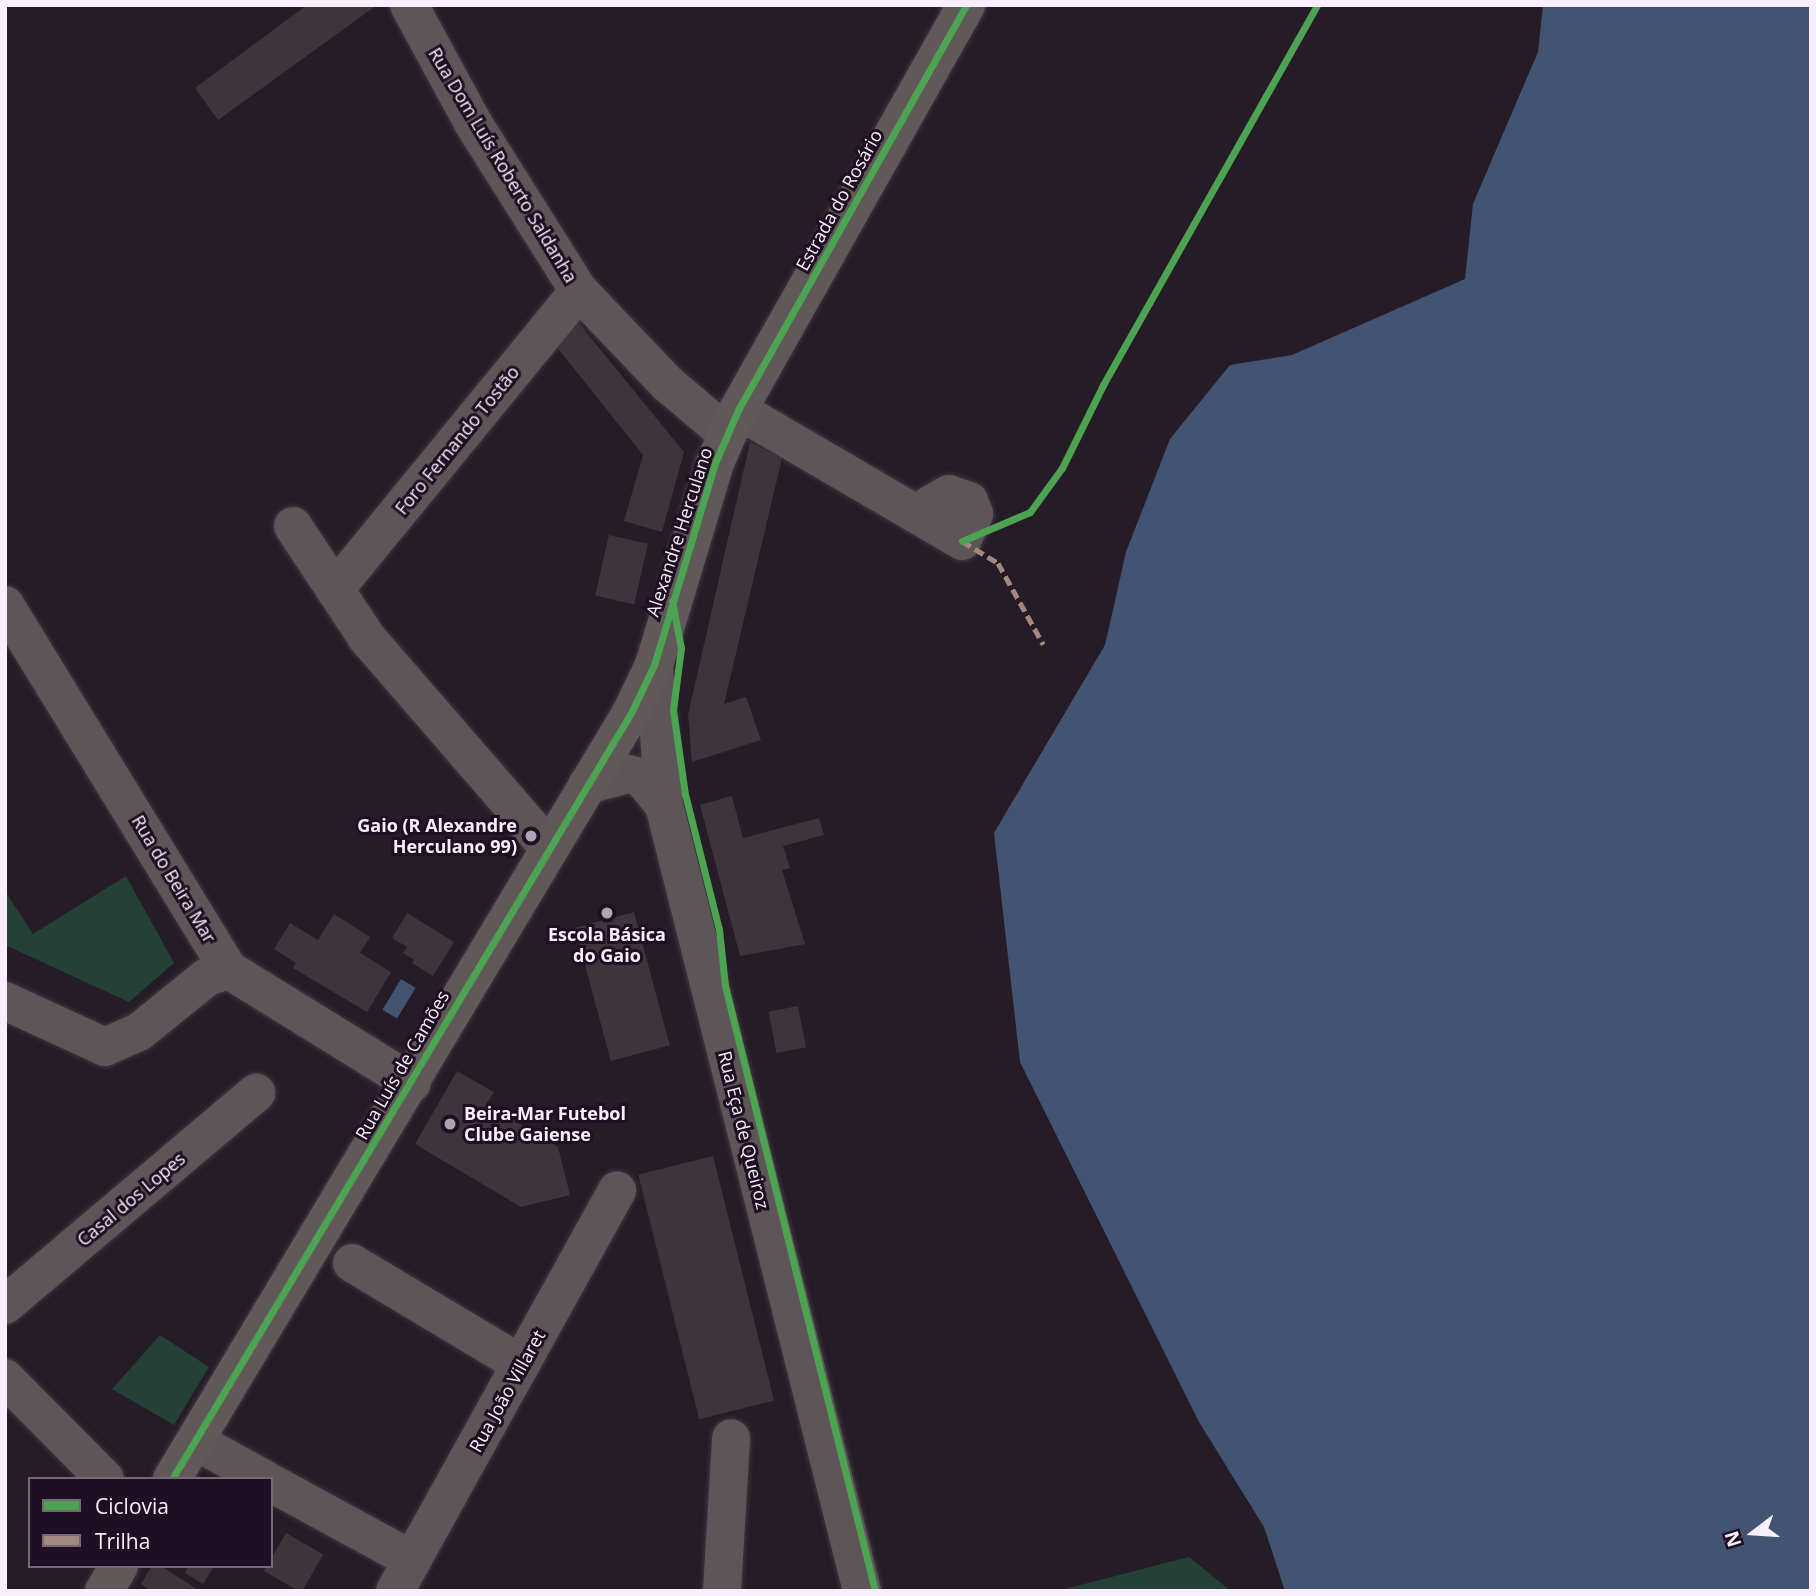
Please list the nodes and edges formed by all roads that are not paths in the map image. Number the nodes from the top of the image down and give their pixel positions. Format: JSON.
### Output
{"nodes":[{"id":1,"x":409,"y":5,"type":"edge"},
{"id":2,"x":966,"y":5,"type":"edge"},
{"id":3,"x":579,"y":290,"type":"junction"},
{"id":4,"x":733,"y":422,"type":"junction"},
{"id":5,"x":923,"y":517,"type":"dead end"},
{"id":6,"x":293,"y":526,"type":"dead end"},
{"id":7,"x":335,"y":589,"type":"junction"},
{"id":8,"x":5,"y":606,"type":"edge"},
{"id":9,"x":654,"y":665,"type":"junction"},
{"id":10,"x":587,"y":785,"type":"junction"},
{"id":11,"x":664,"y":805,"type":"junction"},
{"id":12,"x":548,"y":847,"type":"junction"},
{"id":13,"x":229,"y":970,"type":"junction"},
{"id":14,"x":5,"y":1001,"type":"edge"},
{"id":15,"x":412,"y":1083,"type":"junction"},
{"id":16,"x":256,"y":1093,"type":"dead end"},
{"id":17,"x":617,"y":1190,"type":"dead end"},
{"id":18,"x":352,"y":1263,"type":"dead end"},
{"id":19,"x":5,"y":1305,"type":"edge"},
{"id":20,"x":521,"y":1364,"type":"junction"},
{"id":21,"x":5,"y":1378,"type":"edge"},
{"id":22,"x":731,"y":1438,"type":"dead end"},
{"id":23,"x":195,"y":1441,"type":"junction"},
{"id":24,"x":103,"y":1477,"type":"edge"},
{"id":25,"x":173,"y":1477,"type":"edge"},
{"id":26,"x":260,"y":1477,"type":"edge"},
{"id":27,"x":273,"y":1484,"type":"edge"},
{"id":28,"x":118,"y":1568,"type":"edge"},
{"id":29,"x":403,"y":1575,"type":"edge"},
{"id":30,"x":104,"y":1591,"type":"edge"},
{"id":31,"x":722,"y":1591,"type":"edge"},
{"id":32,"x":862,"y":1591,"type":"edge"}],
"edges":[{"from":1,"to":3,"type":"street","name":"Rua Dom Luís Roberto Saldanha"},
{"from":2,"to":4,"type":"street","name":"Estrada do Rosário"},
{"from":3,"to":4,"type":"street","name":"Rua Dom Luís Roberto Saldanha"},
{"from":3,"to":7,"type":"street","name":"Foro Fernando Tostão"},
{"from":4,"to":5,"type":"street","name":"Rua Dom Luís Roberto Saldanha"},
{"from":4,"to":9,"type":"street","name":"Alexandre Herculano"},
{"from":6,"to":7,"type":"street"},
{"from":7,"to":12,"type":"street"},
{"from":8,"to":13,"type":"street","name":"Rua do Beira Mar"},
{"from":9,"to":10,"type":"street","name":"Rua Luís de Camões"},
{"from":9,"to":11,"type":"street","name":"Rua Eça de Queiroz"},
{"from":10,"to":11,"type":"street"},
{"from":10,"to":12,"type":"street","name":"Rua Luís de Camões"},
{"from":11,"to":32,"type":"street","name":"Rua Eça de Queiroz"},
{"from":12,"to":15,"type":"street","name":"Rua Luís de Camões"},
{"from":13,"to":14,"type":"street"},
{"from":13,"to":15,"type":"street","name":"Rua do Beira Mar"},
{"from":15,"to":23,"type":"street","name":"Rua Luís de Camões"},
{"from":16,"to":19,"type":"street","name":"Casal dos Lopes"},
{"from":17,"to":20,"type":"street","name":"Rua João Villaret"},
{"from":18,"to":20,"type":"street"},
{"from":20,"to":29,"type":"street","name":"Rua João Villaret"},
{"from":21,"to":24,"type":"street"},
{"from":22,"to":31,"type":"street"},
{"from":23,"to":25,"type":"street","name":"Rua Luís de Camões"},
{"from":23,"to":26,"type":"street"},
{"from":27,"to":29,"type":"street"},
{"from":28,"to":30,"type":"street"}]}
